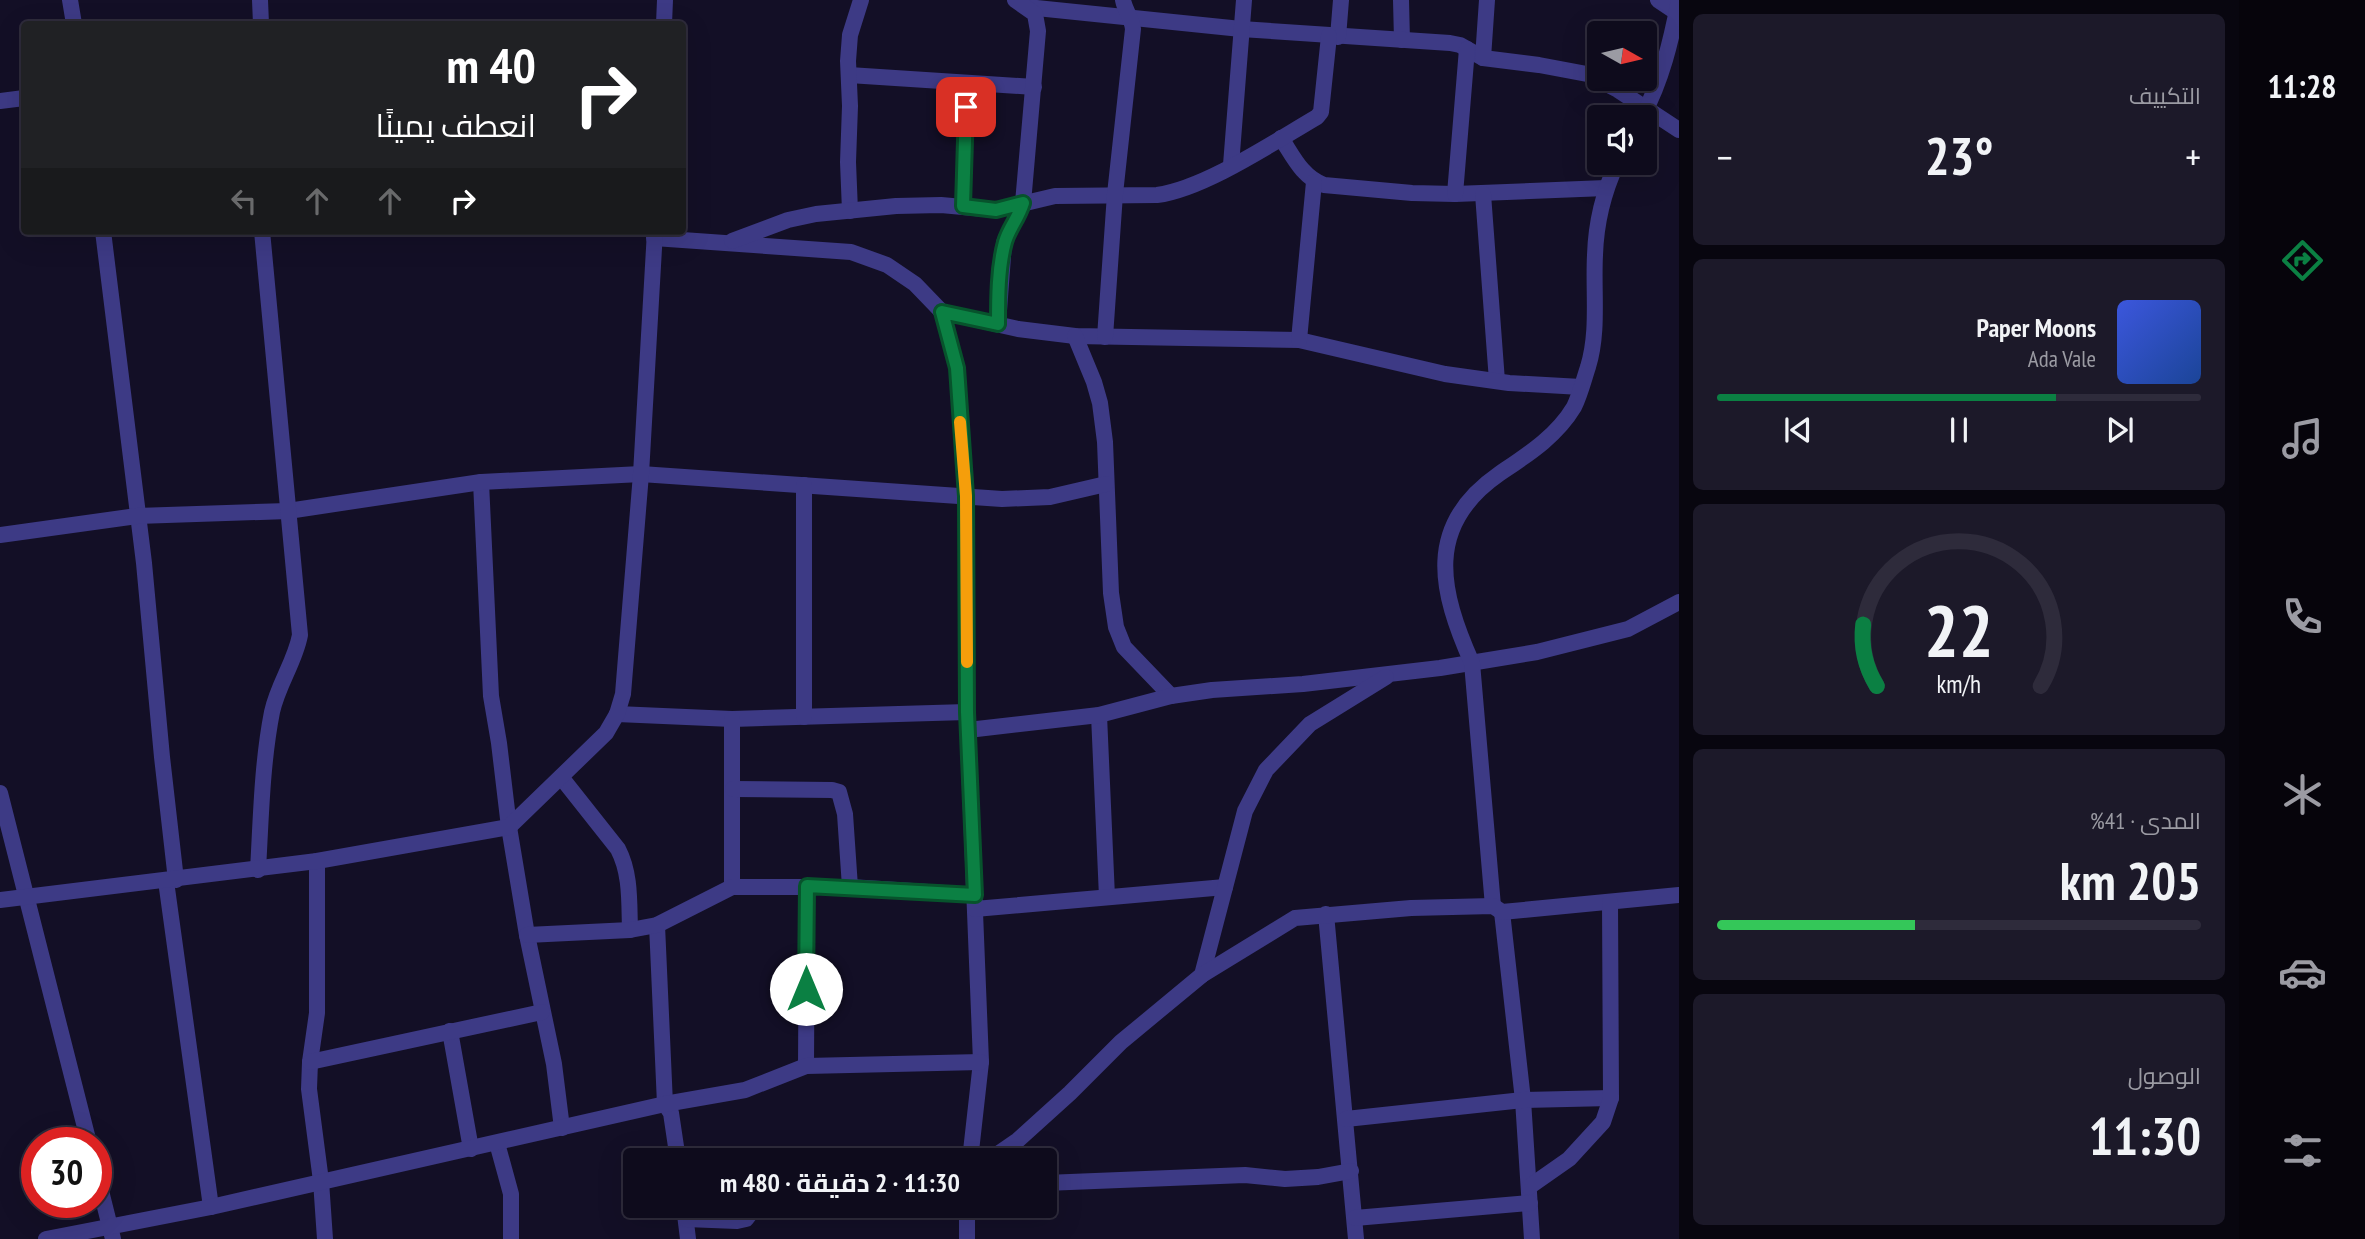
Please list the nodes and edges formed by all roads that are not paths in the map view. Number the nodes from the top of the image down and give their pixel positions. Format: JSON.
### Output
{"nodes":[{"id":1,"x":70,"y":0,"type":"edge"},
{"id":2,"x":260,"y":0,"type":"edge"},
{"id":3,"x":665,"y":0,"type":"edge"},
{"id":4,"x":861,"y":0,"type":"edge"},
{"id":5,"x":1123,"y":0,"type":"edge"},
{"id":6,"x":1244,"y":0,"type":"edge"},
{"id":7,"x":1341,"y":0,"type":"edge"},
{"id":8,"x":1401,"y":0,"type":"edge"},
{"id":9,"x":1487,"y":0,"type":"edge"},
{"id":10,"x":1658,"y":0,"type":"edge"},
{"id":11,"x":1021,"y":4,"type":"edge"},
{"id":12,"x":1678,"y":6,"type":"edge"},
{"id":13,"x":1132,"y":19,"type":"junction"},
{"id":14,"x":74,"y":21,"type":"edge"},
{"id":15,"x":261,"y":21,"type":"edge"},
{"id":16,"x":664,"y":21,"type":"edge"},
{"id":17,"x":1241,"y":29,"type":"junction"},
{"id":18,"x":1334,"y":36,"type":"junction"},
{"id":19,"x":1402,"y":40,"type":"junction"},
{"id":20,"x":1467,"y":49,"type":"junction"},
{"id":21,"x":1483,"y":58,"type":"junction"},
{"id":22,"x":849,"y":75,"type":"junction"},
{"id":23,"x":967,"y":83,"type":"junction"},
{"id":24,"x":1034,"y":87,"type":"junction"},
{"id":25,"x":21,"y":98,"type":"edge"},
{"id":26,"x":0,"y":101,"type":"edge"},
{"id":27,"x":1634,"y":105,"type":"edge"},
{"id":28,"x":1648,"y":105,"type":"edge"},
{"id":29,"x":1657,"y":119,"type":"edge"},
{"id":30,"x":1679,"y":130,"type":"edge"},
{"id":31,"x":1281,"y":138,"type":"junction"},
{"id":32,"x":1231,"y":165,"type":"junction"},
{"id":33,"x":1612,"y":175,"type":"edge"},
{"id":34,"x":1314,"y":182,"type":"junction"},
{"id":35,"x":1606,"y":188,"type":"junction"},
{"id":36,"x":1115,"y":194,"type":"junction"},
{"id":37,"x":1455,"y":194,"type":"junction"},
{"id":38,"x":1483,"y":194,"type":"junction"},
{"id":39,"x":1023,"y":203,"type":"junction"},
{"id":40,"x":963,"y":206,"type":"junction"},
{"id":41,"x":850,"y":211,"type":"junction"},
{"id":42,"x":103,"y":235,"type":"edge"},
{"id":43,"x":262,"y":235,"type":"edge"},
{"id":44,"x":654,"y":235,"type":"edge"},
{"id":45,"x":727,"y":243,"type":"junction"},
{"id":46,"x":942,"y":312,"type":"junction"},
{"id":47,"x":998,"y":324,"type":"junction"},
{"id":48,"x":1075,"y":336,"type":"junction"},
{"id":49,"x":1105,"y":337,"type":"junction"},
{"id":50,"x":1299,"y":340,"type":"junction"},
{"id":51,"x":1497,"y":381,"type":"junction"},
{"id":52,"x":1581,"y":387,"type":"junction"},
{"id":53,"x":641,"y":474,"type":"junction"},
{"id":54,"x":481,"y":482,"type":"junction"},
{"id":55,"x":1106,"y":484,"type":"junction"},
{"id":56,"x":804,"y":485,"type":"junction"},
{"id":57,"x":966,"y":496,"type":"junction"},
{"id":58,"x":288,"y":511,"type":"junction"},
{"id":59,"x":137,"y":516,"type":"junction"},
{"id":60,"x":0,"y":535,"type":"edge"},
{"id":61,"x":1679,"y":603,"type":"edge"},
{"id":62,"x":1472,"y":663,"type":"junction"},
{"id":63,"x":1392,"y":674,"type":"junction"},
{"id":64,"x":1171,"y":696,"type":"junction"},
{"id":65,"x":967,"y":712,"type":"junction"},
{"id":66,"x":617,"y":714,"type":"junction"},
{"id":67,"x":1099,"y":715,"type":"junction"},
{"id":68,"x":804,"y":717,"type":"junction"},
{"id":69,"x":732,"y":719,"type":"junction"},
{"id":70,"x":968,"y":730,"type":"junction"},
{"id":71,"x":561,"y":777,"type":"junction"},
{"id":72,"x":733,"y":789,"type":"junction"},
{"id":73,"x":0,"y":793,"type":"edge"},
{"id":74,"x":509,"y":827,"type":"junction"},
{"id":75,"x":317,"y":861,"type":"junction"},
{"id":76,"x":258,"y":870,"type":"junction"},
{"id":77,"x":171,"y":880,"type":"junction"},
{"id":78,"x":807,"y":886,"type":"junction"},
{"id":79,"x":732,"y":887,"type":"junction"},
{"id":80,"x":850,"y":887,"type":"junction"},
{"id":81,"x":1225,"y":887,"type":"junction"},
{"id":82,"x":1679,"y":895,"type":"edge"},
{"id":83,"x":26,"y":897,"type":"junction"},
{"id":84,"x":1107,"y":897,"type":"junction"},
{"id":85,"x":0,"y":900,"type":"edge"},
{"id":86,"x":975,"y":902,"type":"junction"},
{"id":87,"x":1609,"y":902,"type":"junction"},
{"id":88,"x":1497,"y":909,"type":"junction"},
{"id":89,"x":1326,"y":914,"type":"junction"},
{"id":90,"x":657,"y":925,"type":"junction"},
{"id":91,"x":629,"y":930,"type":"junction"},
{"id":92,"x":527,"y":935,"type":"junction"},
{"id":93,"x":1202,"y":975,"type":"junction"},
{"id":94,"x":542,"y":1012,"type":"junction"},
{"id":95,"x":450,"y":1031,"type":"junction"},
{"id":96,"x":310,"y":1062,"type":"junction"},
{"id":97,"x":981,"y":1062,"type":"junction"},
{"id":98,"x":806,"y":1066,"type":"junction"},
{"id":99,"x":1611,"y":1098,"type":"junction"},
{"id":100,"x":1523,"y":1100,"type":"junction"},
{"id":101,"x":664,"y":1104,"type":"junction"},
{"id":102,"x":1346,"y":1119,"type":"junction"},
{"id":103,"x":85,"y":1127,"type":"edge"},
{"id":104,"x":562,"y":1128,"type":"junction"},
{"id":105,"x":497,"y":1143,"type":"junction"},
{"id":106,"x":676,"y":1148,"type":"edge"},
{"id":107,"x":971,"y":1148,"type":"edge"},
{"id":108,"x":1006,"y":1148,"type":"edge"},
{"id":109,"x":471,"y":1149,"type":"junction"},
{"id":110,"x":1351,"y":1171,"type":"junction"},
{"id":111,"x":321,"y":1181,"type":"junction"},
{"id":112,"x":1057,"y":1183,"type":"edge"},
{"id":113,"x":1530,"y":1195,"type":"junction"},
{"id":114,"x":211,"y":1207,"type":"junction"},
{"id":115,"x":686,"y":1218,"type":"edge"},
{"id":116,"x":720,"y":1218,"type":"edge"},
{"id":117,"x":747,"y":1218,"type":"edge"},
{"id":118,"x":967,"y":1218,"type":"edge"},
{"id":119,"x":1355,"y":1218,"type":"junction"},
{"id":120,"x":112,"y":1232,"type":"edge"},
{"id":121,"x":46,"y":1239,"type":"edge"},
{"id":122,"x":325,"y":1239,"type":"edge"},
{"id":123,"x":511,"y":1239,"type":"edge"},
{"id":124,"x":688,"y":1239,"type":"edge"},
{"id":125,"x":967,"y":1239,"type":"edge"},
{"id":126,"x":1356,"y":1239,"type":"edge"},
{"id":127,"x":1532,"y":1239,"type":"edge"}],
"edges":[{"from":1,"to":14,"type":"street"},
{"from":2,"to":15,"type":"street"},
{"from":3,"to":16,"type":"street"},
{"from":4,"to":22,"type":"street"},
{"from":5,"to":13,"type":"street"},
{"from":6,"to":17,"type":"street"},
{"from":7,"to":18,"type":"street"},
{"from":8,"to":19,"type":"street"},
{"from":9,"to":21,"type":"street"},
{"from":10,"to":12,"type":"street"},
{"from":11,"to":13,"type":"street"},
{"from":11,"to":24,"type":"street"},
{"from":12,"to":28,"type":"street"},
{"from":13,"to":17,"type":"street"},
{"from":13,"to":36,"type":"street"},
{"from":17,"to":18,"type":"street"},
{"from":17,"to":32,"type":"street"},
{"from":18,"to":19,"type":"street"},
{"from":18,"to":31,"type":"street"},
{"from":19,"to":20,"type":"street"},
{"from":20,"to":21,"type":"street"},
{"from":20,"to":37,"type":"street"},
{"from":21,"to":27,"type":"street"},
{"from":22,"to":23,"type":"street"},
{"from":22,"to":41,"type":"street"},
{"from":23,"to":24,"type":"street"},
{"from":23,"to":40,"type":"street"},
{"from":24,"to":39,"type":"street"},
{"from":25,"to":26,"type":"street"},
{"from":29,"to":30,"type":"street"},
{"from":31,"to":32,"type":"street"},
{"from":31,"to":34,"type":"street"},
{"from":32,"to":36,"type":"street"},
{"from":33,"to":35,"type":"street"},
{"from":34,"to":37,"type":"street"},
{"from":34,"to":50,"type":"street"},
{"from":35,"to":38,"type":"street"},
{"from":35,"to":52,"type":"street"},
{"from":36,"to":39,"type":"street"},
{"from":36,"to":49,"type":"street"},
{"from":37,"to":38,"type":"street"},
{"from":38,"to":51,"type":"street"},
{"from":39,"to":40,"type":"street"},
{"from":39,"to":47,"type":"street"},
{"from":40,"to":41,"type":"street"},
{"from":41,"to":45,"type":"street"},
{"from":42,"to":59,"type":"street"},
{"from":43,"to":58,"type":"street"},
{"from":44,"to":45,"type":"street"},
{"from":44,"to":53,"type":"street"},
{"from":45,"to":46,"type":"street"},
{"from":46,"to":47,"type":"street"},
{"from":46,"to":57,"type":"street"},
{"from":47,"to":48,"type":"street"},
{"from":48,"to":49,"type":"street"},
{"from":48,"to":55,"type":"street"},
{"from":49,"to":50,"type":"street"},
{"from":50,"to":51,"type":"street"},
{"from":51,"to":52,"type":"street"},
{"from":52,"to":62,"type":"street"},
{"from":53,"to":54,"type":"street"},
{"from":53,"to":56,"type":"street"},
{"from":53,"to":66,"type":"street"},
{"from":54,"to":58,"type":"street"},
{"from":54,"to":74,"type":"street"},
{"from":55,"to":57,"type":"street"},
{"from":55,"to":64,"type":"street"},
{"from":56,"to":57,"type":"street"},
{"from":56,"to":68,"type":"street"},
{"from":57,"to":65,"type":"street"},
{"from":58,"to":59,"type":"street"},
{"from":58,"to":76,"type":"street"},
{"from":59,"to":60,"type":"street"},
{"from":59,"to":77,"type":"street"},
{"from":61,"to":62,"type":"street"},
{"from":62,"to":63,"type":"street"},
{"from":62,"to":88,"type":"street"},
{"from":63,"to":64,"type":"street"},
{"from":63,"to":81,"type":"street"},
{"from":64,"to":67,"type":"street"},
{"from":65,"to":68,"type":"street"},
{"from":65,"to":70,"type":"street"},
{"from":66,"to":69,"type":"street"},
{"from":66,"to":71,"type":"street"},
{"from":67,"to":70,"type":"street"},
{"from":67,"to":84,"type":"street"},
{"from":68,"to":69,"type":"street"},
{"from":69,"to":72,"type":"street"},
{"from":70,"to":86,"type":"street"},
{"from":71,"to":74,"type":"street"},
{"from":71,"to":91,"type":"street"},
{"from":72,"to":79,"type":"street"},
{"from":72,"to":80,"type":"street"},
{"from":73,"to":83,"type":"street"},
{"from":74,"to":75,"type":"street"},
{"from":74,"to":92,"type":"street"},
{"from":75,"to":76,"type":"street"},
{"from":75,"to":96,"type":"street"},
{"from":76,"to":77,"type":"street"},
{"from":77,"to":83,"type":"street"},
{"from":77,"to":114,"type":"street"},
{"from":78,"to":79,"type":"street"},
{"from":78,"to":80,"type":"street"},
{"from":78,"to":98,"type":"street"},
{"from":79,"to":90,"type":"street"},
{"from":80,"to":86,"type":"street"},
{"from":81,"to":84,"type":"street"},
{"from":81,"to":93,"type":"street"},
{"from":82,"to":87,"type":"street"},
{"from":83,"to":85,"type":"street"},
{"from":83,"to":103,"type":"street"},
{"from":84,"to":86,"type":"street"},
{"from":86,"to":97,"type":"street"},
{"from":87,"to":88,"type":"street"},
{"from":87,"to":99,"type":"street"},
{"from":88,"to":89,"type":"street"},
{"from":88,"to":100,"type":"street"},
{"from":89,"to":93,"type":"street"},
{"from":89,"to":102,"type":"street"},
{"from":90,"to":91,"type":"street"},
{"from":90,"to":101,"type":"street"},
{"from":91,"to":92,"type":"street"},
{"from":92,"to":94,"type":"street"},
{"from":93,"to":108,"type":"street"},
{"from":94,"to":95,"type":"street"},
{"from":94,"to":104,"type":"street"},
{"from":95,"to":96,"type":"street"},
{"from":95,"to":109,"type":"street"},
{"from":96,"to":111,"type":"street"},
{"from":97,"to":98,"type":"street"},
{"from":97,"to":107,"type":"street"},
{"from":98,"to":101,"type":"street"},
{"from":99,"to":100,"type":"street"},
{"from":99,"to":113,"type":"street"},
{"from":100,"to":102,"type":"street"},
{"from":100,"to":113,"type":"street"},
{"from":101,"to":104,"type":"street"},
{"from":101,"to":106,"type":"street"},
{"from":102,"to":110,"type":"street"},
{"from":104,"to":105,"type":"street"},
{"from":105,"to":109,"type":"street"},
{"from":105,"to":123,"type":"street"},
{"from":109,"to":111,"type":"street"},
{"from":110,"to":112,"type":"street"},
{"from":110,"to":119,"type":"street"},
{"from":111,"to":114,"type":"street"},
{"from":111,"to":122,"type":"street"},
{"from":113,"to":119,"type":"street"},
{"from":113,"to":127,"type":"street"},
{"from":114,"to":120,"type":"street"},
{"from":115,"to":124,"type":"street"},
{"from":116,"to":117,"type":"street"},
{"from":118,"to":125,"type":"street"},
{"from":119,"to":126,"type":"street"},
{"from":120,"to":121,"type":"street"}]}
